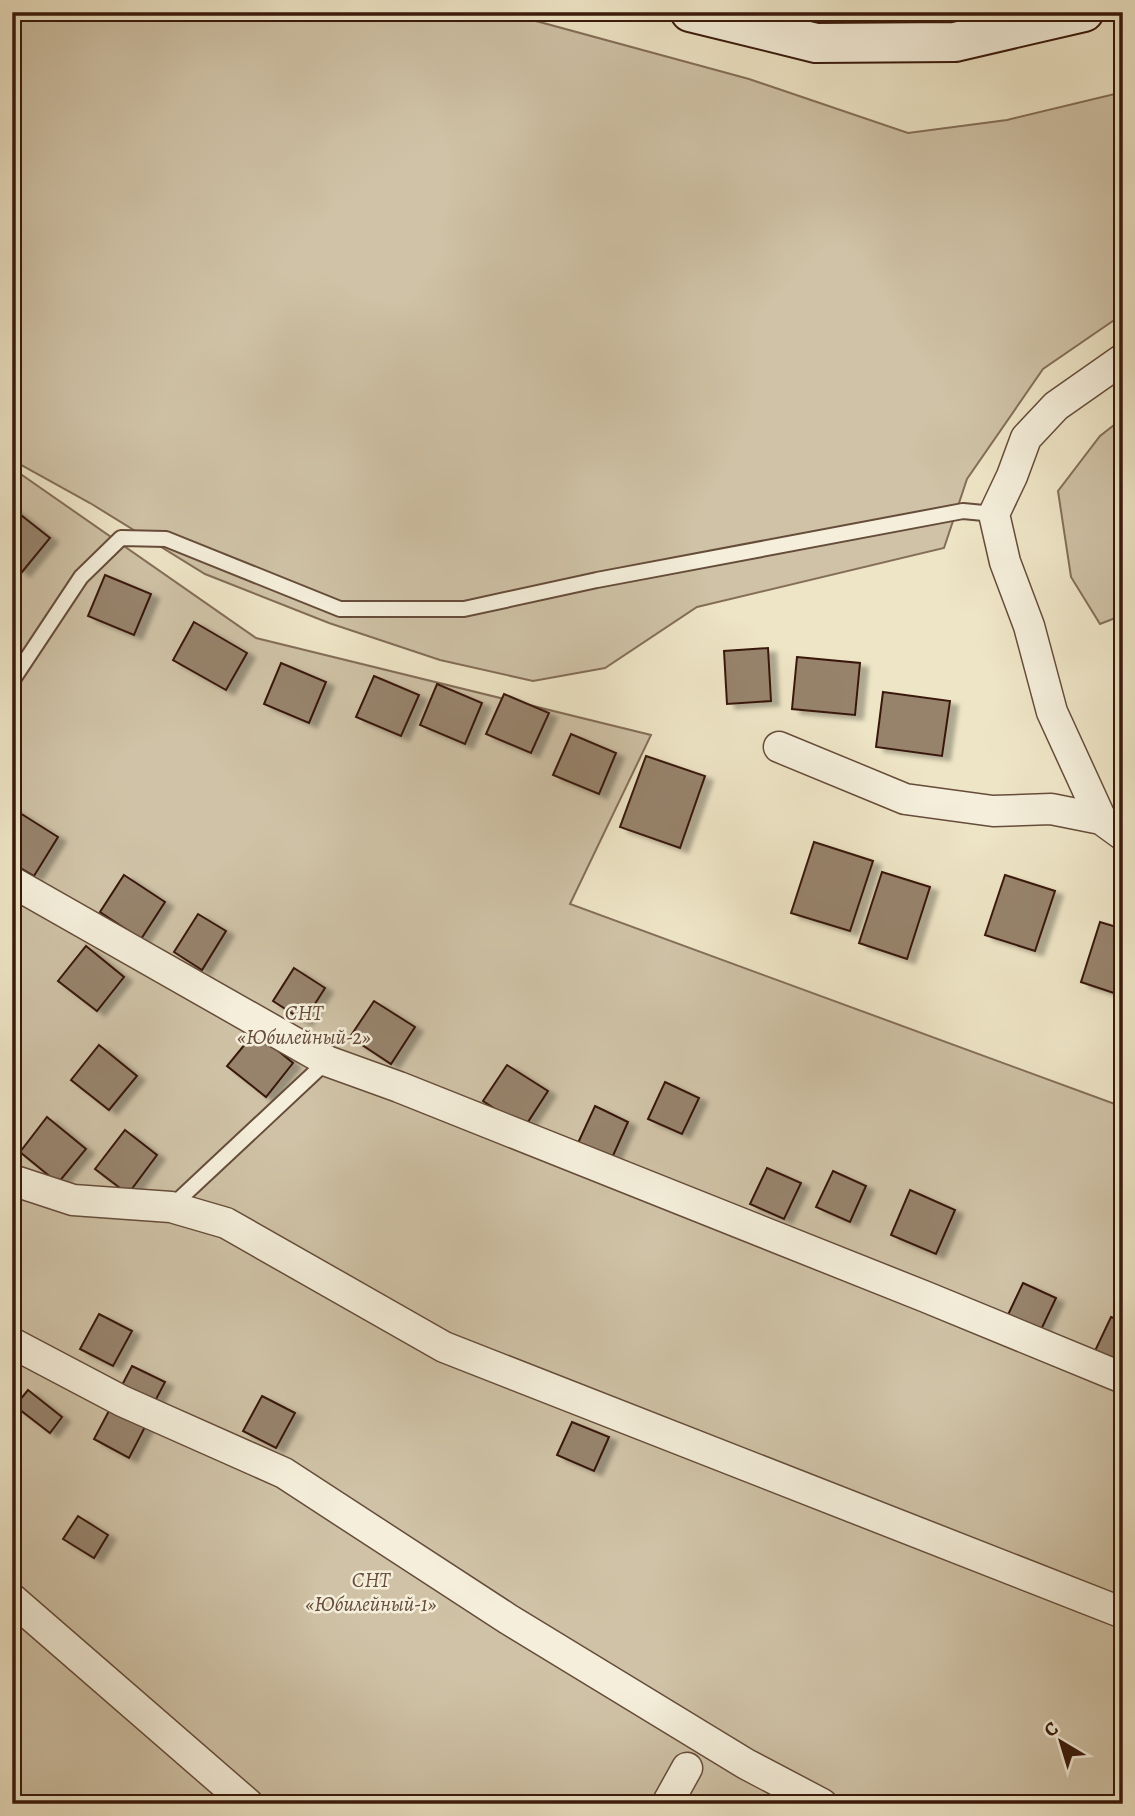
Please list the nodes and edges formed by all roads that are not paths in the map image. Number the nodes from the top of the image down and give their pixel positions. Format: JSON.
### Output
{"nodes":[{"id":1,"x":1084,"y":12,"type":"edge"},
{"id":2,"x":712,"y":15,"type":"edge"},
{"id":3,"x":1123,"y":359,"type":"edge"},
{"id":4,"x":994,"y":514,"type":"junction"},
{"id":5,"x":12,"y":681,"type":"edge"},
{"id":6,"x":779,"y":747,"type":"dead end"},
{"id":7,"x":1112,"y":827,"type":"edge"},
{"id":8,"x":12,"y":882,"type":"edge"},
{"id":9,"x":327,"y":1061,"type":"junction"},
{"id":10,"x":12,"y":1180,"type":"edge"},
{"id":11,"x":171,"y":1208,"type":"junction"},
{"id":12,"x":12,"y":1343,"type":"edge"},
{"id":13,"x":1123,"y":1378,"type":"edge"},
{"id":14,"x":12,"y":1599,"type":"edge"},
{"id":15,"x":1123,"y":1613,"type":"edge"},
{"id":16,"x":687,"y":1768,"type":"dead end"},
{"id":17,"x":248,"y":1804,"type":"edge"},
{"id":18,"x":667,"y":1804,"type":"edge"},
{"id":19,"x":822,"y":1804,"type":"edge"}],
"edges":[{"from":1,"to":2,"type":"street"},
{"from":3,"to":4,"type":"street"},
{"from":4,"to":5,"type":"lane"},
{"from":4,"to":7,"type":"street"},
{"from":6,"to":7,"type":"street"},
{"from":8,"to":9,"type":"street"},
{"from":9,"to":11,"type":"lane"},
{"from":9,"to":13,"type":"street"},
{"from":10,"to":11,"type":"street"},
{"from":11,"to":15,"type":"street"},
{"from":12,"to":19,"type":"street"},
{"from":14,"to":17,"type":"street"},
{"from":16,"to":18,"type":"street"}]}
